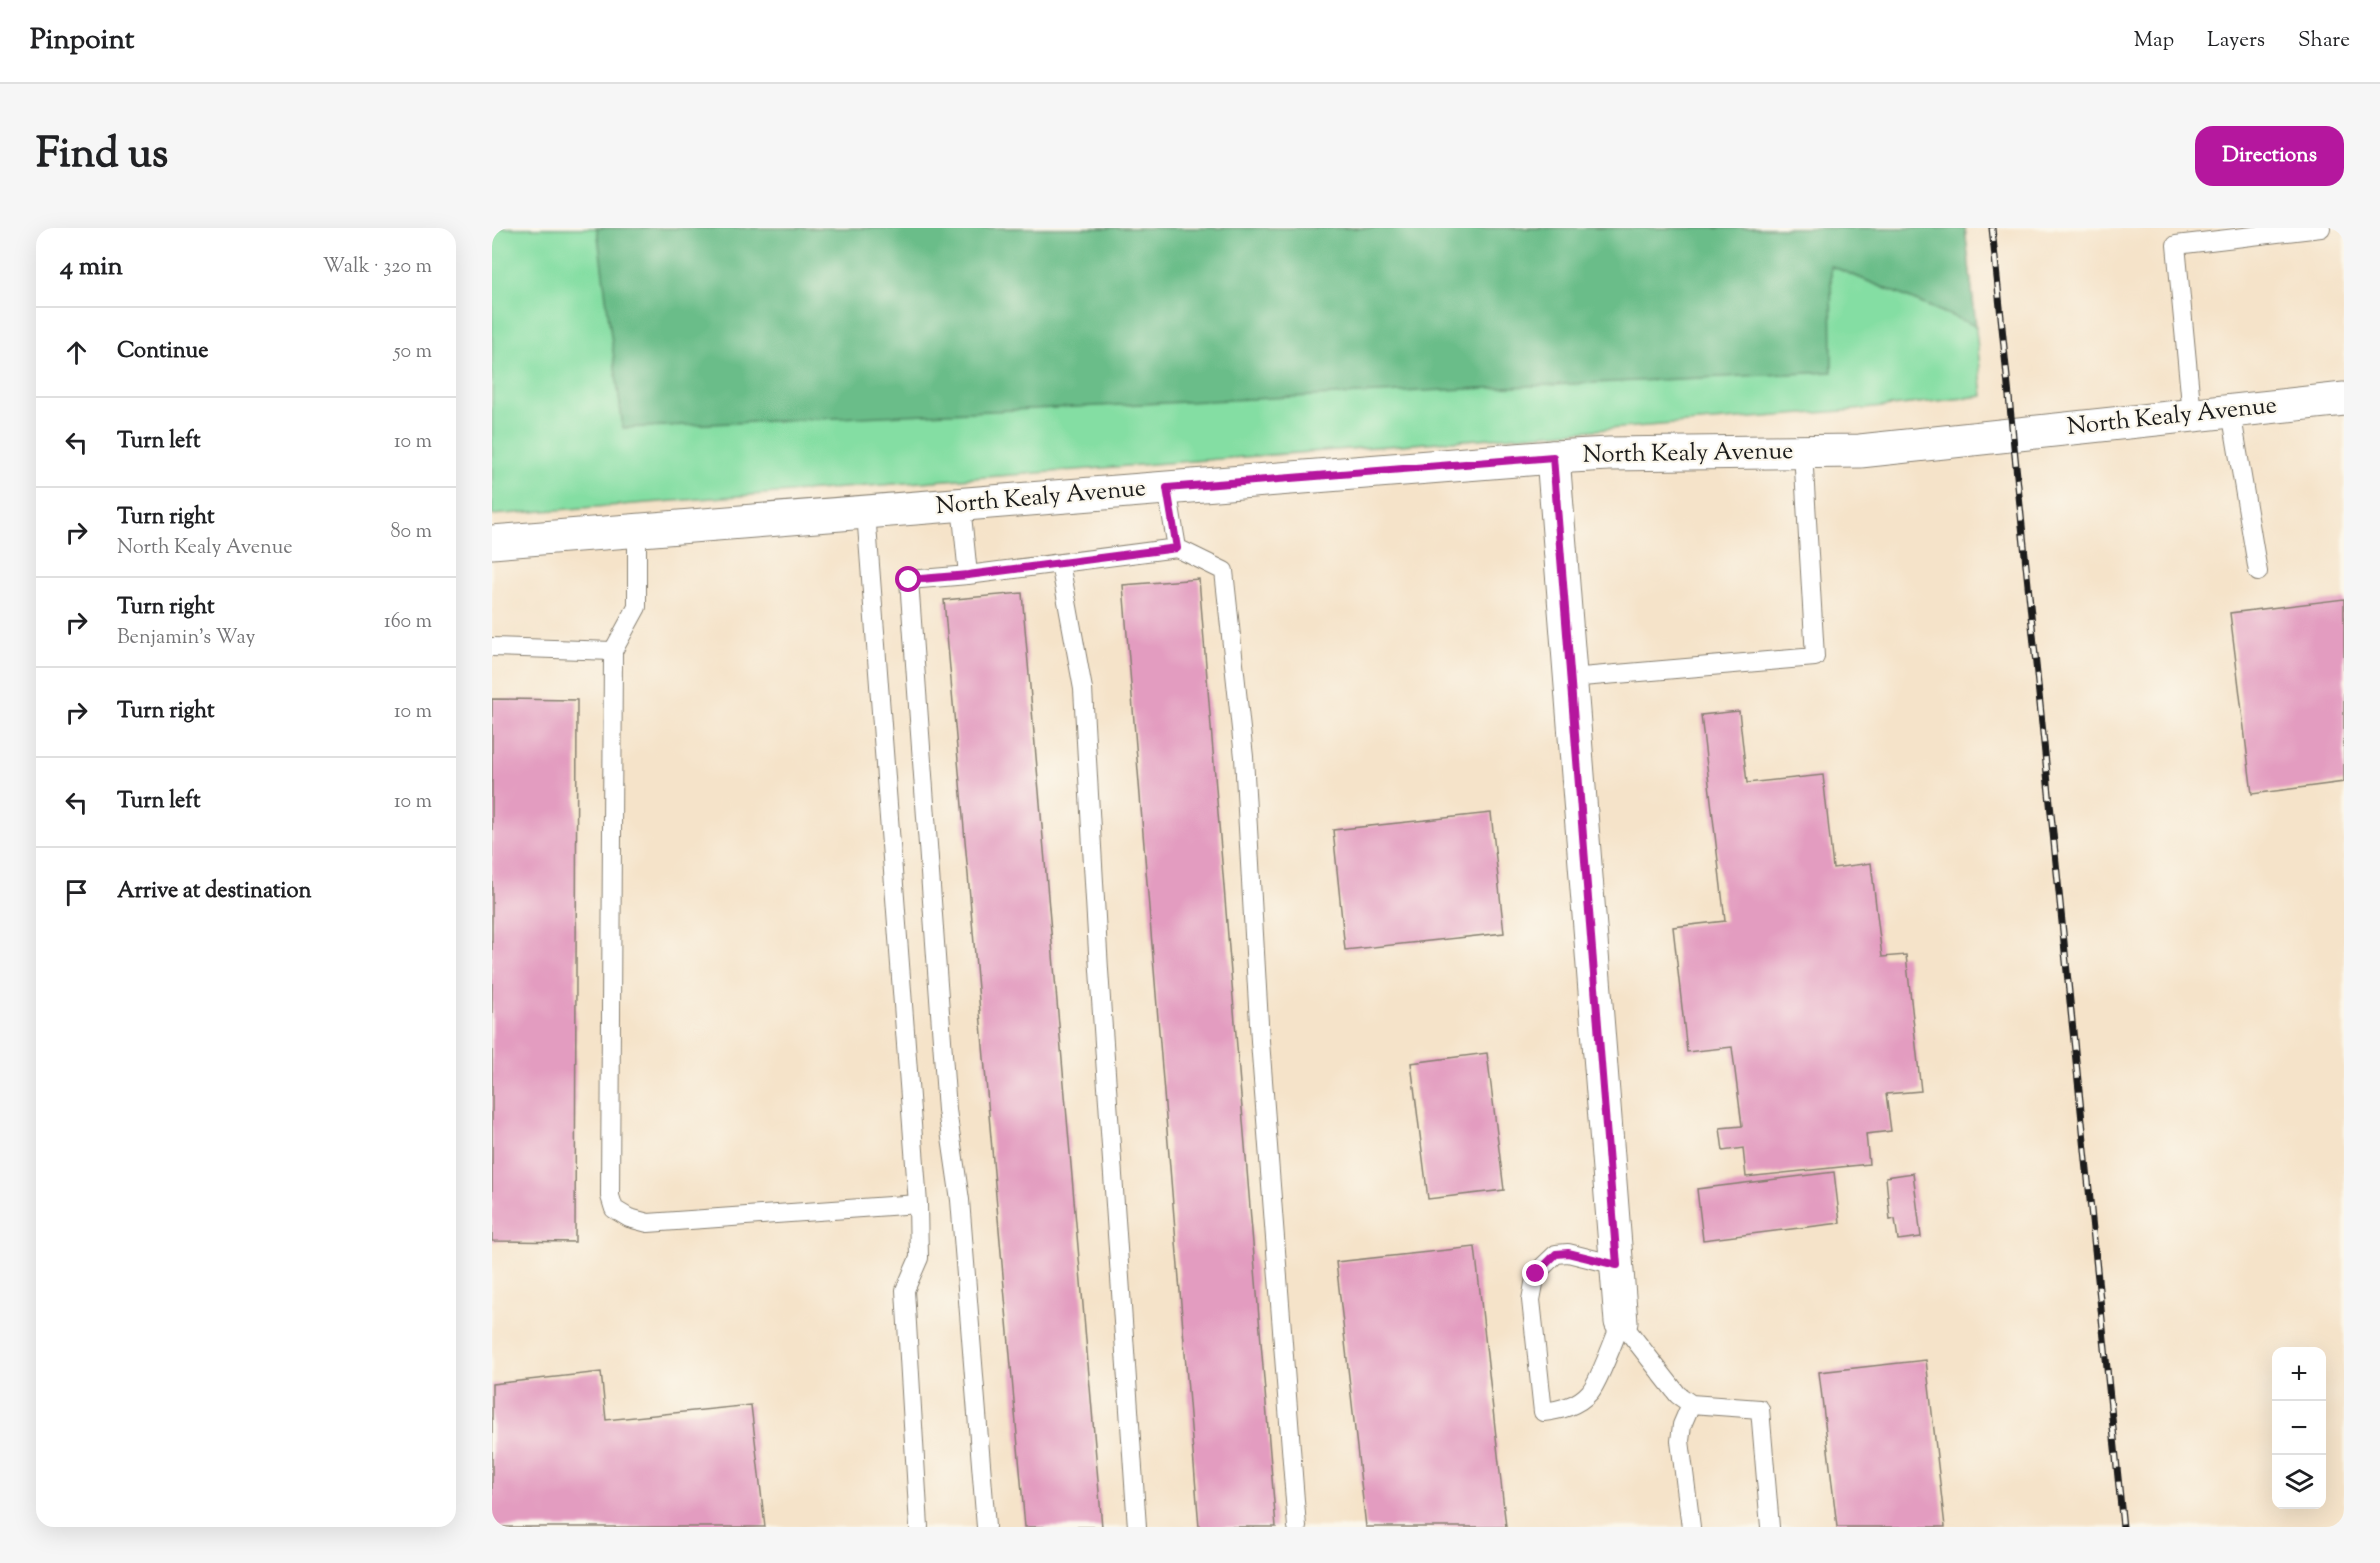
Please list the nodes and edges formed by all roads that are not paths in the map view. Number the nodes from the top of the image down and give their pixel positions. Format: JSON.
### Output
{"nodes":[{"id":1,"x":2321,"y":228,"type":"edge"},
{"id":2,"x":2174,"y":236,"type":"edge"},
{"id":3,"x":2344,"y":399,"type":"edge"},
{"id":4,"x":2231,"y":411,"type":"junction"},
{"id":5,"x":2192,"y":415,"type":"junction"},
{"id":6,"x":1803,"y":452,"type":"junction"},
{"id":7,"x":1553,"y":457,"type":"junction"},
{"id":8,"x":1167,"y":488,"type":"junction"},
{"id":9,"x":961,"y":505,"type":"junction"},
{"id":10,"x":866,"y":512,"type":"junction"},
{"id":11,"x":637,"y":531,"type":"junction"},
{"id":12,"x":492,"y":542,"type":"edge"},
{"id":13,"x":1177,"y":548,"type":"junction"},
{"id":14,"x":1060,"y":563,"type":"junction"},
{"id":15,"x":2258,"y":572,"type":"dead end"},
{"id":16,"x":968,"y":575,"type":"junction"},
{"id":17,"x":492,"y":647,"type":"edge"},
{"id":18,"x":613,"y":651,"type":"junction"},
{"id":19,"x":1570,"y":678,"type":"junction"},
{"id":20,"x":918,"y":1204,"type":"junction"},
{"id":21,"x":1617,"y":1265,"type":"junction"},
{"id":22,"x":1621,"y":1322,"type":"junction"},
{"id":23,"x":1691,"y":1404,"type":"junction"},
{"id":24,"x":918,"y":1527,"type":"edge"},
{"id":25,"x":986,"y":1527,"type":"edge"},
{"id":26,"x":1137,"y":1527,"type":"edge"},
{"id":27,"x":1297,"y":1527,"type":"edge"},
{"id":28,"x":1691,"y":1527,"type":"edge"},
{"id":29,"x":1770,"y":1527,"type":"edge"}],
"edges":[{"from":1,"to":2,"type":"lane"},
{"from":2,"to":5,"type":"lane"},
{"from":3,"to":4,"type":"street","name":"North Kealy Avenue"},
{"from":4,"to":5,"type":"street","name":"North Kealy Avenue"},
{"from":4,"to":15,"type":"lane"},
{"from":5,"to":6,"type":"street","name":"North Kealy Avenue"},
{"from":6,"to":7,"type":"street","name":"North Kealy Avenue"},
{"from":6,"to":19,"type":"lane"},
{"from":7,"to":8,"type":"street","name":"North Kealy Avenue"},
{"from":7,"to":19,"type":"street"},
{"from":8,"to":9,"type":"street","name":"North Kealy Avenue"},
{"from":8,"to":13,"type":"lane"},
{"from":9,"to":10,"type":"street","name":"North Kealy Avenue"},
{"from":9,"to":16,"type":"lane"},
{"from":10,"to":11,"type":"street","name":"North Kealy Avenue"},
{"from":10,"to":20,"type":"lane"},
{"from":11,"to":12,"type":"street","name":"North Kealy Avenue"},
{"from":11,"to":18,"type":"lane"},
{"from":13,"to":14,"type":"lane"},
{"from":13,"to":27,"type":"lane"},
{"from":14,"to":16,"type":"lane"},
{"from":14,"to":26,"type":"lane"},
{"from":16,"to":25,"type":"lane"},
{"from":17,"to":18,"type":"lane"},
{"from":18,"to":20,"type":"lane"},
{"from":19,"to":21,"type":"street"},
{"from":20,"to":24,"type":"lane"},
{"from":21,"to":22,"type":"street"},
{"from":21,"to":22,"type":"lane"},
{"from":22,"to":23,"type":"lane"},
{"from":23,"to":28,"type":"lane"},
{"from":23,"to":29,"type":"lane"}]}
